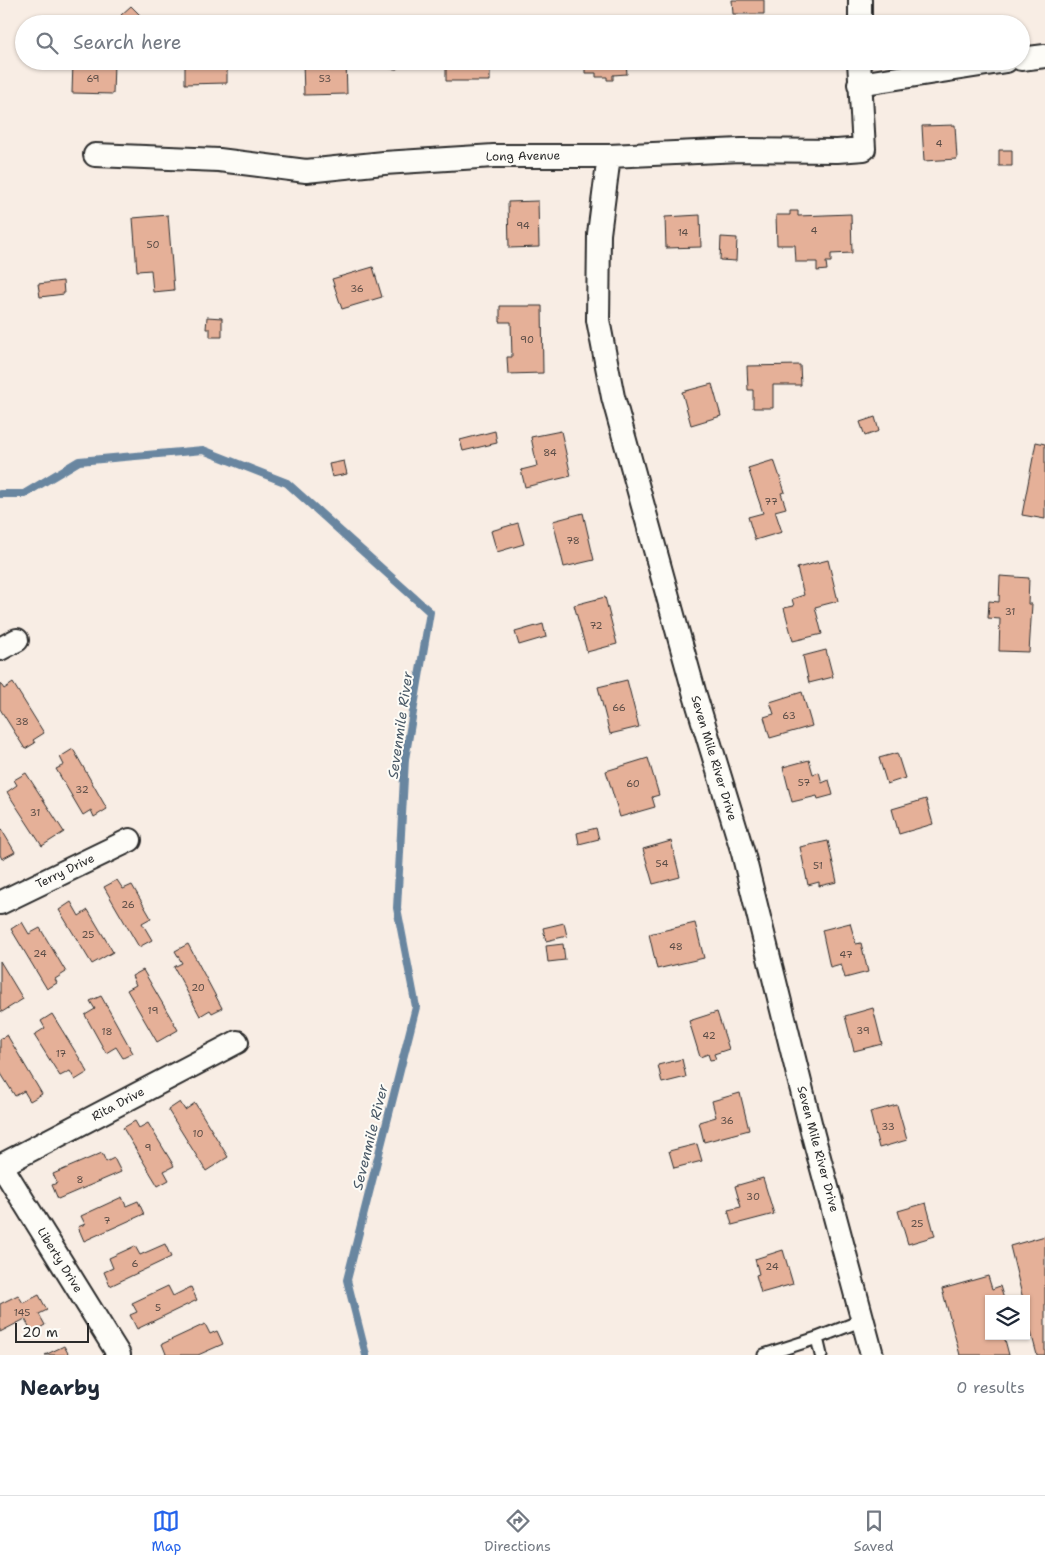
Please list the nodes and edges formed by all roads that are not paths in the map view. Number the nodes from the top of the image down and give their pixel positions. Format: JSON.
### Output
{"nodes":[{"id":1,"x":860,"y":0,"type":"edge"},
{"id":2,"x":860,"y":15,"type":"edge"},
{"id":3,"x":1045,"y":56,"type":"edge"},
{"id":4,"x":1030,"y":58,"type":"edge"},
{"id":5,"x":860,"y":70,"type":"edge"},
{"id":6,"x":948,"y":70,"type":"edge"},
{"id":7,"x":859,"y":84,"type":"junction"},
{"id":8,"x":95,"y":155,"type":"dead end"},
{"id":9,"x":608,"y":156,"type":"junction"},
{"id":10,"x":130,"y":840,"type":"dead end"},
{"id":11,"x":0,"y":903,"type":"edge"},
{"id":12,"x":237,"y":1042,"type":"dead end"},
{"id":13,"x":0,"y":1165,"type":"edge"},
{"id":14,"x":863,"y":1320,"type":"junction"},
{"id":15,"x":817,"y":1338,"type":"junction"},
{"id":16,"x":119,"y":1355,"type":"edge"},
{"id":17,"x":764,"y":1355,"type":"edge"},
{"id":18,"x":821,"y":1355,"type":"edge"},
{"id":19,"x":872,"y":1355,"type":"edge"}],
"edges":[{"from":1,"to":2,"type":"street"},
{"from":3,"to":4,"type":"street"},
{"from":5,"to":7,"type":"street","name":"Long Avenue"},
{"from":6,"to":7,"type":"street"},
{"from":7,"to":9,"type":"street","name":"Long Avenue"},
{"from":8,"to":9,"type":"street","name":"Long Avenue"},
{"from":9,"to":14,"type":"street","name":"Seven Mile River Drive"},
{"from":10,"to":11,"type":"street","name":"Terry Drive"},
{"from":12,"to":13,"type":"street","name":"Rita Drive"},
{"from":13,"to":16,"type":"street","name":"Liberty Drive"},
{"from":14,"to":15,"type":"lane"},
{"from":14,"to":19,"type":"street","name":"Seven Mile River Drive"},
{"from":15,"to":17,"type":"lane"},
{"from":15,"to":18,"type":"lane"}]}
